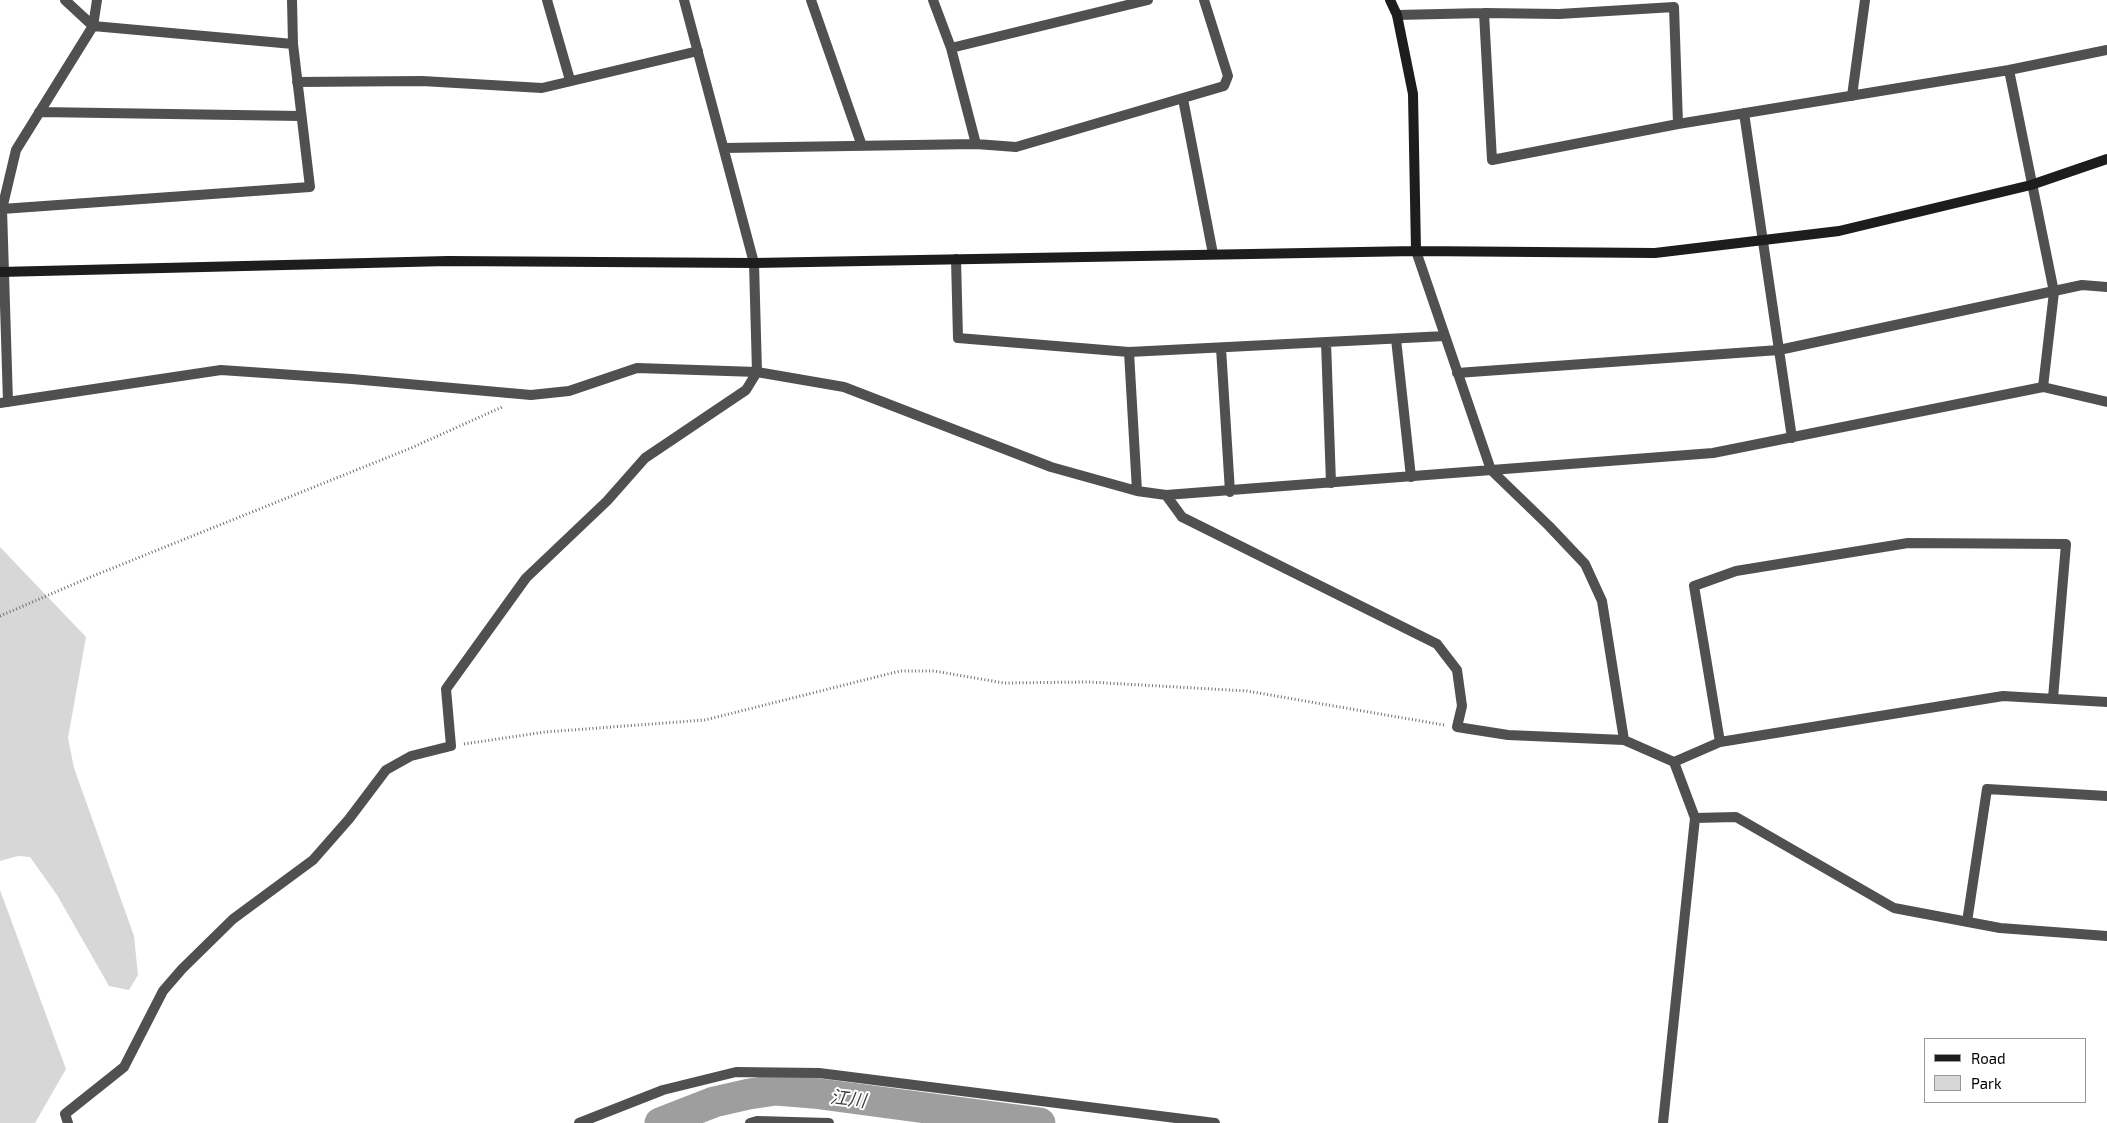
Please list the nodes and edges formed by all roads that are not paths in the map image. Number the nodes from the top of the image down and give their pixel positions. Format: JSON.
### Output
{"nodes":[{"id":1,"x":65,"y":0,"type":"edge"},
{"id":2,"x":97,"y":0,"type":"edge"},
{"id":3,"x":292,"y":0,"type":"edge"},
{"id":4,"x":547,"y":0,"type":"edge"},
{"id":5,"x":684,"y":0,"type":"edge"},
{"id":6,"x":811,"y":0,"type":"edge"},
{"id":7,"x":933,"y":0,"type":"edge"},
{"id":8,"x":1148,"y":0,"type":"edge"},
{"id":9,"x":1204,"y":0,"type":"edge"},
{"id":10,"x":1390,"y":0,"type":"edge"},
{"id":11,"x":1865,"y":0,"type":"edge"},
{"id":12,"x":1484,"y":13,"type":"junction"},
{"id":13,"x":1397,"y":15,"type":"junction"},
{"id":14,"x":93,"y":26,"type":"junction"},
{"id":15,"x":292,"y":44,"type":"junction"},
{"id":16,"x":951,"y":48,"type":"junction"},
{"id":17,"x":2107,"y":50,"type":"edge"},
{"id":18,"x":698,"y":51,"type":"junction"},
{"id":19,"x":2009,"y":70,"type":"junction"},
{"id":20,"x":570,"y":80,"type":"junction"},
{"id":21,"x":297,"y":82,"type":"junction"},
{"id":22,"x":1852,"y":96,"type":"junction"},
{"id":23,"x":1183,"y":99,"type":"junction"},
{"id":24,"x":40,"y":112,"type":"junction"},
{"id":25,"x":1744,"y":114,"type":"junction"},
{"id":26,"x":301,"y":116,"type":"junction"},
{"id":27,"x":1678,"y":124,"type":"junction"},
{"id":28,"x":976,"y":144,"type":"junction"},
{"id":29,"x":862,"y":146,"type":"junction"},
{"id":30,"x":724,"y":148,"type":"junction"},
{"id":31,"x":2107,"y":159,"type":"edge"},
{"id":32,"x":2031,"y":185,"type":"junction"},
{"id":33,"x":2,"y":209,"type":"junction"},
{"id":34,"x":1764,"y":240,"type":"junction"},
{"id":35,"x":1416,"y":250,"type":"junction"},
{"id":36,"x":1213,"y":254,"type":"junction"},
{"id":37,"x":956,"y":260,"type":"junction"},
{"id":38,"x":754,"y":263,"type":"junction"},
{"id":39,"x":2,"y":272,"type":"edge"},
{"id":40,"x":2107,"y":287,"type":"edge"},
{"id":41,"x":2054,"y":292,"type":"junction"},
{"id":42,"x":1445,"y":336,"type":"junction"},
{"id":43,"x":1396,"y":339,"type":"junction"},
{"id":44,"x":1326,"y":342,"type":"junction"},
{"id":45,"x":1221,"y":348,"type":"junction"},
{"id":46,"x":1779,"y":350,"type":"junction"},
{"id":47,"x":1129,"y":352,"type":"junction"},
{"id":48,"x":757,"y":372,"type":"junction"},
{"id":49,"x":1457,"y":372,"type":"junction"},
{"id":50,"x":2043,"y":386,"type":"junction"},
{"id":51,"x":4,"y":402,"type":"edge"},
{"id":52,"x":2107,"y":402,"type":"edge"},
{"id":53,"x":1792,"y":438,"type":"junction"},
{"id":54,"x":1491,"y":470,"type":"junction"},
{"id":55,"x":1411,"y":477,"type":"junction"},
{"id":56,"x":1331,"y":483,"type":"junction"},
{"id":57,"x":1137,"y":491,"type":"junction"},
{"id":58,"x":1230,"y":492,"type":"junction"},
{"id":59,"x":1166,"y":495,"type":"junction"},
{"id":60,"x":2053,"y":698,"type":"junction"},
{"id":61,"x":2107,"y":702,"type":"edge"},
{"id":62,"x":1624,"y":740,"type":"junction"},
{"id":63,"x":1720,"y":742,"type":"junction"},
{"id":64,"x":1674,"y":762,"type":"junction"},
{"id":65,"x":2107,"y":796,"type":"edge"},
{"id":66,"x":1695,"y":818,"type":"junction"},
{"id":67,"x":1967,"y":922,"type":"junction"},
{"id":68,"x":2107,"y":936,"type":"edge"},
{"id":69,"x":68,"y":1123,"type":"edge"},
{"id":70,"x":579,"y":1123,"type":"edge"},
{"id":71,"x":750,"y":1123,"type":"edge"},
{"id":72,"x":829,"y":1123,"type":"edge"},
{"id":73,"x":1215,"y":1123,"type":"edge"},
{"id":74,"x":1663,"y":1123,"type":"edge"}],
"edges":[{"from":1,"to":14,"type":"street"},
{"from":2,"to":14,"type":"street"},
{"from":3,"to":15,"type":"street"},
{"from":4,"to":20,"type":"street"},
{"from":5,"to":18,"type":"street"},
{"from":6,"to":29,"type":"street"},
{"from":7,"to":16,"type":"street"},
{"from":8,"to":16,"type":"street"},
{"from":9,"to":23,"type":"street"},
{"from":10,"to":13,"type":"street"},
{"from":11,"to":22,"type":"street"},
{"from":12,"to":13,"type":"street"},
{"from":12,"to":27,"type":"street"},
{"from":12,"to":27,"type":"street"},
{"from":13,"to":35,"type":"street"},
{"from":14,"to":15,"type":"street"},
{"from":14,"to":24,"type":"street"},
{"from":15,"to":21,"type":"street"},
{"from":16,"to":28,"type":"street"},
{"from":17,"to":19,"type":"street"},
{"from":18,"to":20,"type":"street"},
{"from":18,"to":30,"type":"street"},
{"from":19,"to":22,"type":"street"},
{"from":19,"to":32,"type":"street"},
{"from":20,"to":21,"type":"street"},
{"from":21,"to":26,"type":"street"},
{"from":22,"to":25,"type":"street"},
{"from":23,"to":28,"type":"street"},
{"from":23,"to":36,"type":"street"},
{"from":24,"to":26,"type":"street"},
{"from":24,"to":33,"type":"street"},
{"from":25,"to":27,"type":"street"},
{"from":25,"to":34,"type":"street"},
{"from":26,"to":33,"type":"street"},
{"from":28,"to":29,"type":"street"},
{"from":29,"to":30,"type":"street"},
{"from":30,"to":38,"type":"street"},
{"from":31,"to":32,"type":"street"},
{"from":32,"to":34,"type":"street"},
{"from":32,"to":41,"type":"street"},
{"from":33,"to":39,"type":"street"},
{"from":34,"to":35,"type":"street"},
{"from":34,"to":46,"type":"street"},
{"from":35,"to":36,"type":"street"},
{"from":35,"to":42,"type":"street"},
{"from":36,"to":37,"type":"street"},
{"from":37,"to":38,"type":"street"},
{"from":37,"to":47,"type":"street"},
{"from":38,"to":39,"type":"street"},
{"from":38,"to":48,"type":"street"},
{"from":39,"to":51,"type":"street"},
{"from":40,"to":41,"type":"street"},
{"from":41,"to":46,"type":"street"},
{"from":41,"to":50,"type":"street"},
{"from":42,"to":43,"type":"street"},
{"from":42,"to":49,"type":"street"},
{"from":43,"to":44,"type":"street"},
{"from":43,"to":55,"type":"street"},
{"from":44,"to":45,"type":"street"},
{"from":44,"to":56,"type":"street"},
{"from":45,"to":47,"type":"street"},
{"from":45,"to":58,"type":"street"},
{"from":46,"to":49,"type":"street"},
{"from":46,"to":53,"type":"street"},
{"from":47,"to":57,"type":"street"},
{"from":48,"to":51,"type":"street"},
{"from":48,"to":57,"type":"street"},
{"from":48,"to":69,"type":"street"},
{"from":49,"to":54,"type":"street"},
{"from":50,"to":52,"type":"street"},
{"from":50,"to":53,"type":"street"},
{"from":53,"to":54,"type":"street"},
{"from":54,"to":55,"type":"street"},
{"from":54,"to":62,"type":"street"},
{"from":55,"to":56,"type":"street"},
{"from":56,"to":58,"type":"street"},
{"from":57,"to":59,"type":"street"},
{"from":58,"to":59,"type":"street"},
{"from":59,"to":62,"type":"street"},
{"from":60,"to":61,"type":"street"},
{"from":60,"to":63,"type":"street"},
{"from":60,"to":63,"type":"street"},
{"from":62,"to":64,"type":"street"},
{"from":63,"to":64,"type":"street"},
{"from":64,"to":66,"type":"street"},
{"from":65,"to":67,"type":"street"},
{"from":66,"to":67,"type":"street"},
{"from":66,"to":74,"type":"street"},
{"from":67,"to":68,"type":"street"},
{"from":70,"to":73,"type":"street"},
{"from":71,"to":72,"type":"street"}]}
